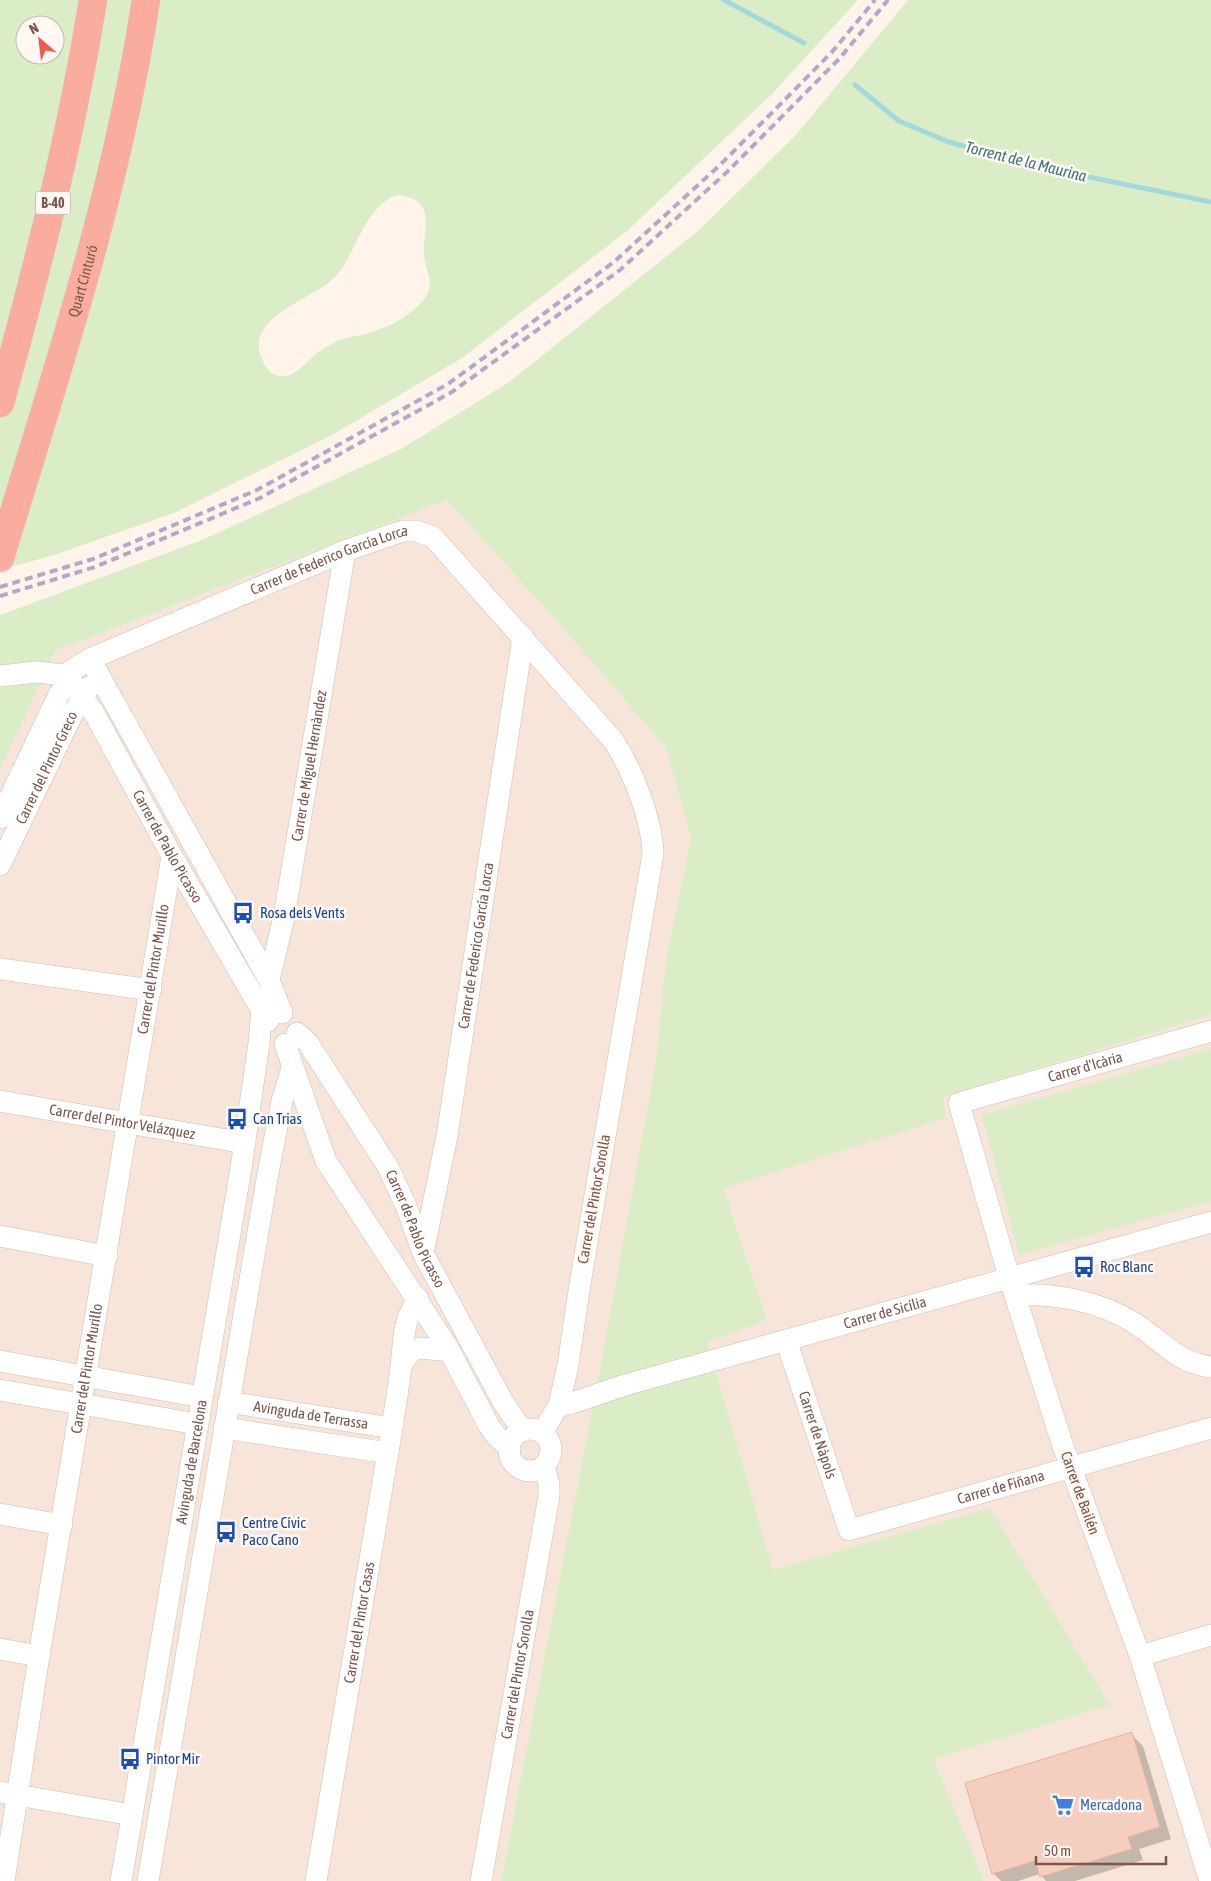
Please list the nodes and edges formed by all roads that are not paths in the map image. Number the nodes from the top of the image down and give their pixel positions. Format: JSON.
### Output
{"nodes":[{"id":1,"x":93,"y":0,"type":"edge"},
{"id":2,"x":146,"y":0,"type":"edge"},
{"id":3,"x":0,"y":403,"type":"edge"},
{"id":4,"x":344,"y":551,"type":"junction"},
{"id":5,"x":0,"y":558,"type":"edge"},
{"id":6,"x":523,"y":636,"type":"junction"},
{"id":7,"x":98,"y":662,"type":"junction"},
{"id":8,"x":0,"y":676,"type":"edge"},
{"id":9,"x":72,"y":684,"type":"junction"},
{"id":10,"x":0,"y":818,"type":"edge"},
{"id":11,"x":172,"y":856,"type":"junction"},
{"id":12,"x":0,"y":865,"type":"edge"},
{"id":13,"x":635,"y":960,"type":"joint"},
{"id":14,"x":0,"y":969,"type":"edge"},
{"id":15,"x":269,"y":980,"type":"junction"},
{"id":16,"x":151,"y":990,"type":"junction"},
{"id":17,"x":274,"y":1028,"type":"junction"},
{"id":18,"x":1211,"y":1031,"type":"edge"},
{"id":19,"x":292,"y":1068,"type":"junction"},
{"id":20,"x":0,"y":1101,"type":"edge"},
{"id":21,"x":282,"y":1101,"type":"junction"},
{"id":22,"x":959,"y":1103,"type":"joint"},
{"id":23,"x":129,"y":1123,"type":"junction"},
{"id":24,"x":245,"y":1143,"type":"junction"},
{"id":25,"x":326,"y":1161,"type":"junction"},
{"id":26,"x":1211,"y":1222,"type":"edge"},
{"id":27,"x":0,"y":1236,"type":"edge"},
{"id":28,"x":423,"y":1253,"type":"junction"},
{"id":29,"x":107,"y":1256,"type":"junction"},
{"id":30,"x":1012,"y":1286,"type":"junction"},
{"id":31,"x":418,"y":1298,"type":"junction"},
{"id":32,"x":786,"y":1340,"type":"junction"},
{"id":33,"x":450,"y":1351,"type":"junction"},
{"id":34,"x":0,"y":1360,"type":"edge"},
{"id":35,"x":402,"y":1364,"type":"junction"},
{"id":36,"x":1211,"y":1367,"type":"edge"},
{"id":37,"x":87,"y":1377,"type":"junction"},
{"id":38,"x":0,"y":1390,"type":"edge"},
{"id":39,"x":202,"y":1397,"type":"junction"},
{"id":40,"x":228,"y":1402,"type":"junction"},
{"id":41,"x":82,"y":1404,"type":"junction"},
{"id":42,"x":559,"y":1405,"type":"junction"},
{"id":43,"x":197,"y":1424,"type":"junction"},
{"id":44,"x":224,"y":1428,"type":"junction"},
{"id":45,"x":392,"y":1428,"type":"junction"},
{"id":46,"x":1211,"y":1428,"type":"edge"},
{"id":47,"x":533,"y":1432,"type":"junction"},
{"id":48,"x":510,"y":1448,"type":"junction"},
{"id":49,"x":388,"y":1453,"type":"junction"},
{"id":50,"x":544,"y":1466,"type":"junction"},
{"id":51,"x":1071,"y":1467,"type":"junction"},
{"id":52,"x":0,"y":1514,"type":"edge"},
{"id":53,"x":62,"y":1525,"type":"junction"},
{"id":54,"x":849,"y":1530,"type":"joint"},
{"id":55,"x":1211,"y":1635,"type":"edge"},
{"id":56,"x":0,"y":1649,"type":"edge"},
{"id":57,"x":39,"y":1656,"type":"junction"},
{"id":58,"x":1140,"y":1656,"type":"junction"},
{"id":59,"x":9,"y":1793,"type":"edge"},
{"id":60,"x":132,"y":1815,"type":"junction"},
{"id":61,"x":4,"y":1881,"type":"edge"},
{"id":62,"x":121,"y":1881,"type":"edge"},
{"id":63,"x":148,"y":1881,"type":"edge"},
{"id":64,"x":316,"y":1881,"type":"edge"},
{"id":65,"x":481,"y":1881,"type":"edge"},
{"id":66,"x":1210,"y":1881,"type":"edge"}],
"edges":[{"from":1,"to":3,"type":"highway","number":"B-40"},
{"from":2,"to":5,"type":"highway","name":"Quart Cinturó"},
{"from":4,"to":6,"type":"street","name":"Carrer de Federico García Lorca"},
{"from":4,"to":7,"type":"street","name":"Carrer de Federico García Lorca"},
{"from":4,"to":15,"type":"street","name":"Carrer de Miguel Hernàndez"},
{"from":6,"to":13,"type":"street","name":"Carrer de Federico García Lorca"},
{"from":6,"to":28,"type":"street","name":"Carrer de Federico García Lorca"},
{"from":7,"to":9,"type":"street","name":"Carrer de Federico García Lorca"},
{"from":7,"to":15,"type":"street","name":"Carrer de Pablo Picasso"},
{"from":8,"to":9,"type":"street"},
{"from":9,"to":10,"type":"street","name":"Carrer del Pintor Greco"},
{"from":9,"to":11,"type":"street","name":"Carrer de Pablo Picasso"},
{"from":9,"to":12,"type":"street","name":"Carrer del Pintor Greco"},
{"from":11,"to":16,"type":"street","name":"Carrer del Pintor Murillo"},
{"from":11,"to":17,"type":"street","name":"Carrer de Pablo Picasso"},
{"from":13,"to":42,"type":"street","name":"Carrer del Pintor Sorolla"},
{"from":14,"to":16,"type":"street"},
{"from":15,"to":17,"type":"street","name":"Carrer de Pablo Picasso"},
{"from":16,"to":23,"type":"street","name":"Carrer del Pintor Murillo"},
{"from":17,"to":19,"type":"street","name":"Carrer de Pablo Picasso"},
{"from":17,"to":24,"type":"street","name":"Avinguda de Barcelona"},
{"from":17,"to":28,"type":"street","name":"Carrer de Pablo Picasso"},
{"from":18,"to":22,"type":"street","name":"Carrer d'Icària"},
{"from":19,"to":21,"type":"street","name":"Avinguda de Barcelona"},
{"from":19,"to":25,"type":"street","name":"Carrer de Pablo Picasso"},
{"from":20,"to":23,"type":"street","name":"Carrer del Pintor Velázquez"},
{"from":21,"to":25,"type":"street","name":"Carrer de Pablo Picasso"},
{"from":21,"to":40,"type":"street","name":"Avinguda de Barcelona"},
{"from":22,"to":30,"type":"street","name":"Carrer de Bailén"},
{"from":23,"to":24,"type":"street","name":"Carrer del Pintor Velázquez"},
{"from":23,"to":29,"type":"street","name":"Carrer del Pintor Murillo"},
{"from":24,"to":39,"type":"street","name":"Avinguda de Barcelona"},
{"from":25,"to":31,"type":"street","name":"Carrer de Pablo Picasso"},
{"from":26,"to":30,"type":"street","name":"Carrer de Sicília"},
{"from":27,"to":29,"type":"street"},
{"from":28,"to":47,"type":"street","name":"Carrer de Pablo Picasso"},
{"from":29,"to":37,"type":"street","name":"Carrer del Pintor Murillo"},
{"from":30,"to":32,"type":"street","name":"Carrer de Sicília"},
{"from":30,"to":36,"type":"street"},
{"from":30,"to":51,"type":"street","name":"Carrer de Bailén"},
{"from":31,"to":33,"type":"street","name":"Carrer de Pablo Picasso"},
{"from":31,"to":35,"type":"street","name":"Carrer del Pintor Casas"},
{"from":32,"to":42,"type":"street","name":"Carrer de Sicília"},
{"from":32,"to":54,"type":"street","name":"Carrer de Nàpols"},
{"from":33,"to":35,"type":"street"},
{"from":33,"to":48,"type":"street","name":"Carrer de Pablo Picasso"},
{"from":34,"to":37,"type":"street"},
{"from":35,"to":45,"type":"street","name":"Carrer del Pintor Casas"},
{"from":37,"to":39,"type":"street"},
{"from":37,"to":41,"type":"street","name":"Carrer del Pintor Murillo"},
{"from":38,"to":41,"type":"street"},
{"from":39,"to":43,"type":"street","name":"Avinguda de Barcelona"},
{"from":40,"to":44,"type":"street","name":"Avinguda de Barcelona"},
{"from":40,"to":45,"type":"street","name":"Avinguda de Terrassa"},
{"from":41,"to":43,"type":"street"},
{"from":41,"to":53,"type":"street","name":"Carrer del Pintor Murillo"},
{"from":42,"to":47,"type":"street","name":"Carrer del Pintor Sorolla"},
{"from":43,"to":60,"type":"street","name":"Avinguda de Barcelona"},
{"from":44,"to":49,"type":"street","name":"Avinguda de Terrassa"},
{"from":44,"to":63,"type":"street","name":"Avinguda de Barcelona"},
{"from":45,"to":49,"type":"street","name":"Carrer del Pintor Casas"},
{"from":46,"to":51,"type":"street","name":"Carrer de Fiñana"},
{"from":47,"to":48,"type":"street"},
{"from":47,"to":50,"type":"street"},
{"from":48,"to":50,"type":"street"},
{"from":49,"to":64,"type":"street","name":"Carrer del Pintor Casas"},
{"from":50,"to":65,"type":"street","name":"Carrer del Pintor Sorolla"},
{"from":51,"to":54,"type":"street","name":"Carrer de Fiñana"},
{"from":51,"to":58,"type":"street","name":"Carrer de Bailén"},
{"from":52,"to":53,"type":"street"},
{"from":53,"to":57,"type":"street","name":"Carrer del Pintor Murillo"},
{"from":55,"to":58,"type":"street"},
{"from":56,"to":57,"type":"street"},
{"from":57,"to":59,"type":"street","name":"Carrer del Pintor Murillo"},
{"from":58,"to":66,"type":"street","name":"Carrer de Bailén"},
{"from":59,"to":60,"type":"street"},
{"from":59,"to":61,"type":"street","name":"Carrer del Pintor Murillo"},
{"from":60,"to":62,"type":"street","name":"Avinguda de Barcelona"}]}
